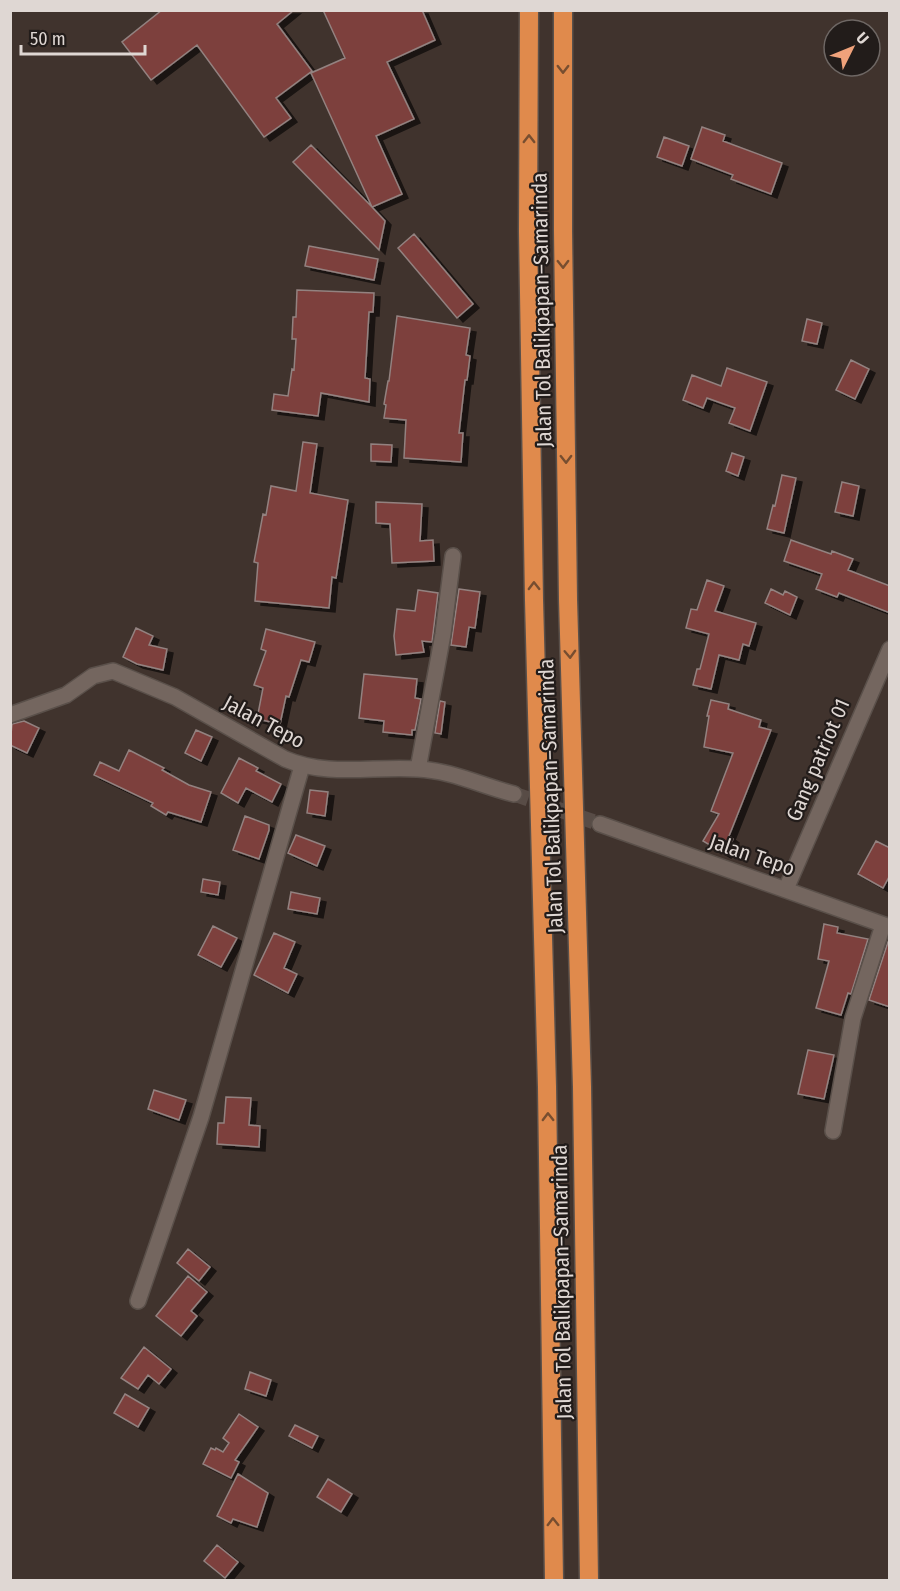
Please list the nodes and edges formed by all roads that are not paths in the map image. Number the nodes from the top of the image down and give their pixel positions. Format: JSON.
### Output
{"nodes":[{"id":1,"x":529,"y":10,"type":"edge"},
{"id":2,"x":563,"y":10,"type":"edge"},
{"id":3,"x":453,"y":556,"type":"dead end"},
{"id":4,"x":890,"y":649,"type":"edge"},
{"id":5,"x":10,"y":715,"type":"edge"},
{"id":6,"x":302,"y":766,"type":"junction"},
{"id":7,"x":418,"y":769,"type":"junction"},
{"id":8,"x":514,"y":794,"type":"tunnel mouth"},
{"id":9,"x":600,"y":824,"type":"tunnel mouth"},
{"id":10,"x":786,"y":888,"type":"junction"},
{"id":11,"x":886,"y":926,"type":"edge"},
{"id":12,"x":834,"y":1131,"type":"dead end"},
{"id":13,"x":138,"y":1301,"type":"dead end"},
{"id":14,"x":554,"y":1581,"type":"edge"},
{"id":15,"x":589,"y":1581,"type":"edge"}],
"edges":[{"from":14,"to":1,"type":"highway","name":"Jalan Tol Balikpapan–Samarinda","one_way":true},
{"from":2,"to":15,"type":"highway","name":"Jalan Tol Balikpapan–Samarinda","one_way":true},
{"from":3,"to":7,"type":"street"},
{"from":4,"to":10,"type":"street","name":"Gang patriot 01"},
{"from":5,"to":6,"type":"street","name":"Jalan Tepo"},
{"from":6,"to":7,"type":"street","name":"Jalan Tepo"},
{"from":6,"to":13,"type":"street"},
{"from":7,"to":8,"type":"street","name":"Jalan Tepo"},
{"from":9,"to":10,"type":"street","name":"Jalan Tepo"},
{"from":10,"to":11,"type":"street","name":"Jalan Tepo"},
{"from":11,"to":12,"type":"street"}]}
